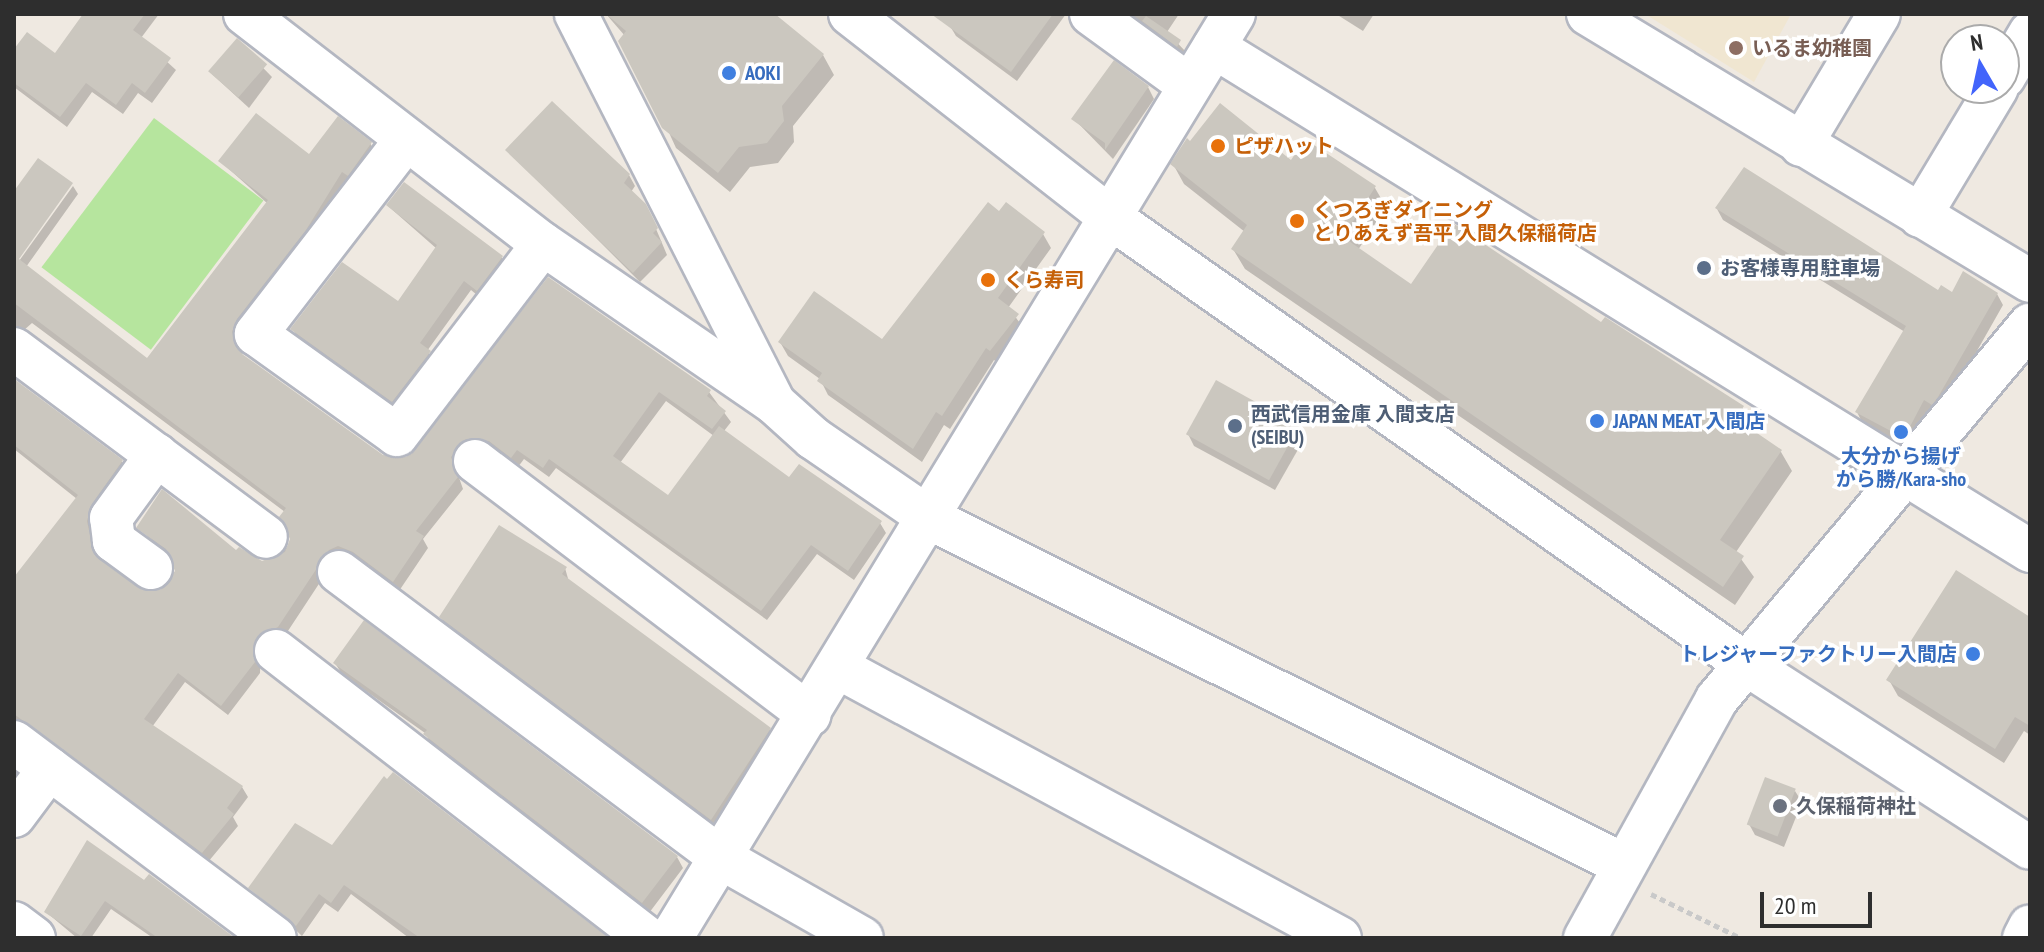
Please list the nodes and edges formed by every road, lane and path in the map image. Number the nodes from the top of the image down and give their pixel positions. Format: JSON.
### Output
{"nodes":[{"id":1,"x":245,"y":14,"type":"edge"},
{"id":2,"x":576,"y":14,"type":"edge"},
{"id":3,"x":850,"y":14,"type":"edge"},
{"id":4,"x":1091,"y":14,"type":"edge"},
{"id":5,"x":1588,"y":14,"type":"edge"},
{"id":6,"x":1879,"y":14,"type":"edge"},
{"id":7,"x":1224,"y":30,"type":"edge"},
{"id":8,"x":1190,"y":86,"type":"junction"},
{"id":9,"x":1987,"y":104,"type":"edge"},
{"id":10,"x":405,"y":141,"type":"junction"},
{"id":11,"x":1801,"y":145,"type":"junction"},
{"id":12,"x":1920,"y":216,"type":"junction"},
{"id":13,"x":1111,"y":218,"type":"junction"},
{"id":14,"x":543,"y":244,"type":"junction"},
{"id":15,"x":2030,"y":281,"type":"edge"},
{"id":16,"x":2030,"y":325,"type":"edge"},
{"id":17,"x":14,"y":349,"type":"edge"},
{"id":18,"x":773,"y":402,"type":"junction"},
{"id":19,"x":157,"y":455,"type":"junction"},
{"id":20,"x":475,"y":461,"type":"dead end"},
{"id":21,"x":1903,"y":475,"type":"junction"},
{"id":22,"x":931,"y":519,"type":"junction"},
{"id":23,"x":266,"y":537,"type":"dead end"},
{"id":24,"x":2030,"y":551,"type":"edge"},
{"id":25,"x":151,"y":568,"type":"dead end"},
{"id":26,"x":339,"y":572,"type":"dead end"},
{"id":27,"x":276,"y":651,"type":"dead end"},
{"id":28,"x":1746,"y":664,"type":"junction"},
{"id":29,"x":839,"y":668,"type":"junction"},
{"id":30,"x":810,"y":715,"type":"junction"},
{"id":31,"x":14,"y":742,"type":"edge"},
{"id":32,"x":49,"y":769,"type":"junction"},
{"id":33,"x":14,"y":816,"type":"edge"},
{"id":34,"x":2030,"y":848,"type":"edge"},
{"id":35,"x":721,"y":858,"type":"junction"},
{"id":36,"x":1621,"y":871,"type":"junction"},
{"id":37,"x":14,"y":923,"type":"edge"},
{"id":38,"x":2030,"y":926,"type":"edge"},
{"id":39,"x":1332,"y":936,"type":"edge"},
{"id":40,"x":34,"y":938,"type":"edge"},
{"id":41,"x":275,"y":938,"type":"edge"},
{"id":42,"x":648,"y":938,"type":"edge"},
{"id":43,"x":671,"y":938,"type":"edge"},
{"id":44,"x":862,"y":938,"type":"edge"},
{"id":45,"x":1585,"y":938,"type":"edge"},
{"id":46,"x":1741,"y":938,"type":"edge"},
{"id":47,"x":2024,"y":938,"type":"edge"}],
"edges":[{"from":1,"to":10,"type":"street"},
{"from":2,"to":18,"type":"street"},
{"from":3,"to":13,"type":"street"},
{"from":4,"to":8,"type":"street"},
{"from":5,"to":11,"type":"street"},
{"from":6,"to":11,"type":"street"},
{"from":7,"to":8,"type":"street"},
{"from":7,"to":21,"type":"street"},
{"from":8,"to":13,"type":"street"},
{"from":9,"to":12,"type":"street"},
{"from":10,"to":14,"type":"street"},
{"from":10,"to":14,"type":"street"},
{"from":11,"to":12,"type":"street"},
{"from":12,"to":15,"type":"street"},
{"from":13,"to":22,"type":"street"},
{"from":13,"to":28,"type":"street"},
{"from":14,"to":18,"type":"street"},
{"from":16,"to":21,"type":"street"},
{"from":17,"to":19,"type":"street"},
{"from":18,"to":22,"type":"street"},
{"from":19,"to":23,"type":"street"},
{"from":19,"to":25,"type":"street"},
{"from":20,"to":30,"type":"street"},
{"from":21,"to":24,"type":"street"},
{"from":21,"to":28,"type":"street"},
{"from":22,"to":29,"type":"street"},
{"from":22,"to":36,"type":"street"},
{"from":26,"to":35,"type":"street"},
{"from":27,"to":42,"type":"street"},
{"from":28,"to":34,"type":"street"},
{"from":28,"to":36,"type":"street"},
{"from":29,"to":30,"type":"street"},
{"from":29,"to":39,"type":"street"},
{"from":30,"to":35,"type":"street"},
{"from":31,"to":32,"type":"street"},
{"from":32,"to":33,"type":"street"},
{"from":32,"to":41,"type":"street"},
{"from":35,"to":43,"type":"street"},
{"from":35,"to":44,"type":"street"},
{"from":36,"to":45,"type":"street"},
{"from":36,"to":46,"type":"path"},
{"from":37,"to":40,"type":"street"},
{"from":38,"to":47,"type":"street"}]}
